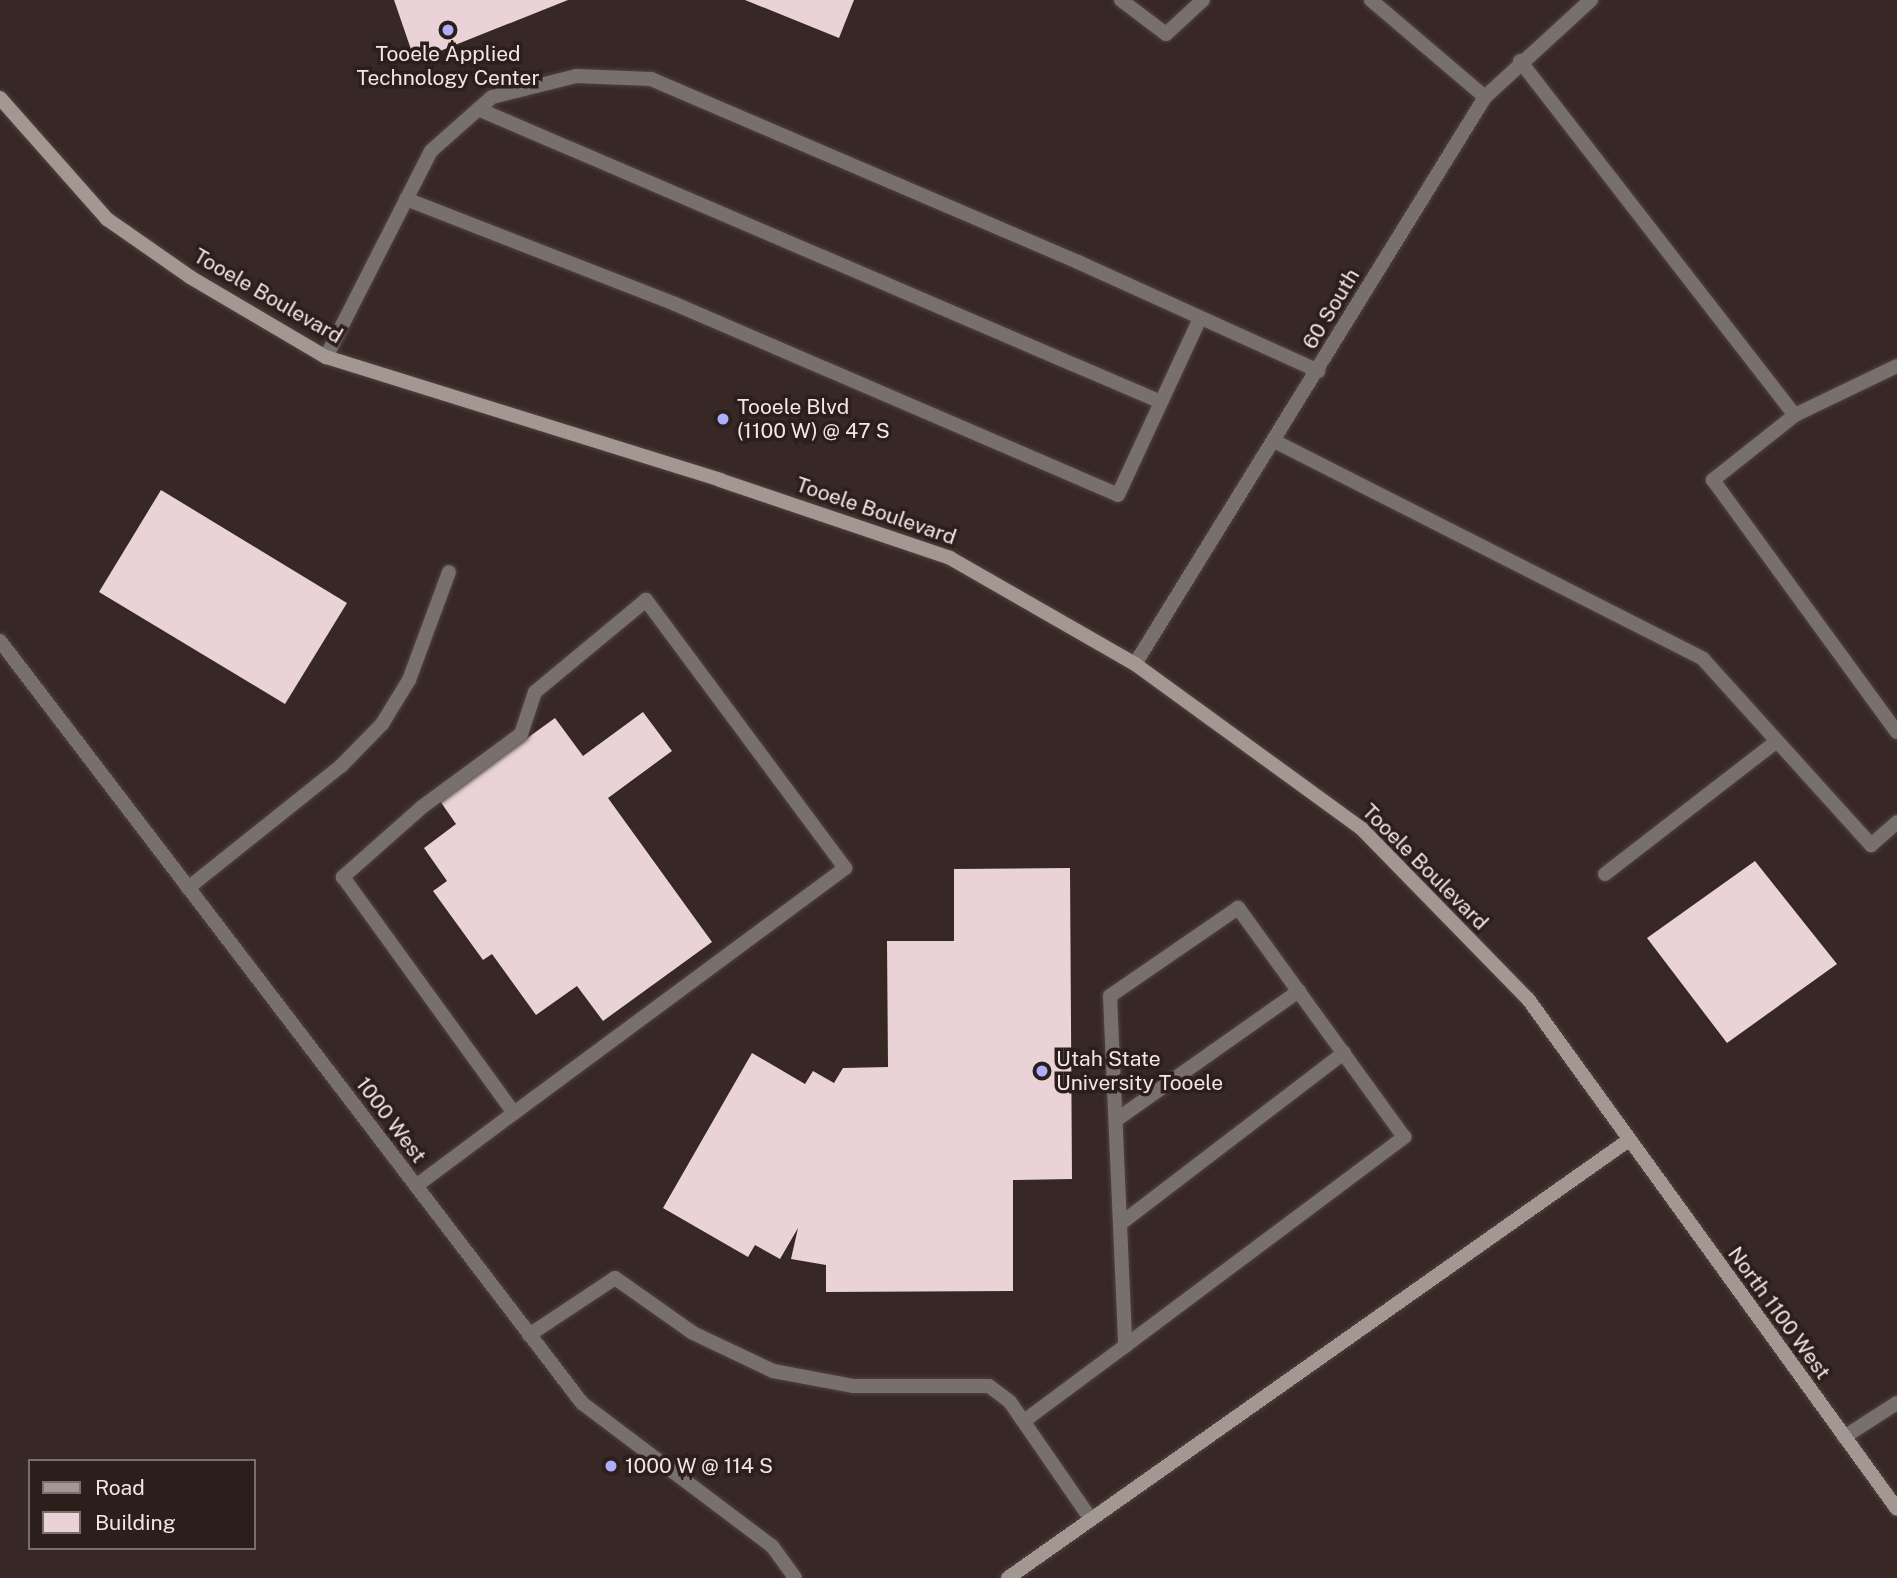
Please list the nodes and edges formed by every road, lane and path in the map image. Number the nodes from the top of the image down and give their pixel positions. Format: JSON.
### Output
{"nodes":[{"id":1,"x":1121,"y":0,"type":"edge"},
{"id":2,"x":1203,"y":0,"type":"edge"},
{"id":3,"x":1371,"y":0,"type":"edge"},
{"id":4,"x":1591,"y":0,"type":"edge"},
{"id":5,"x":1520,"y":61,"type":"junction"},
{"id":6,"x":1485,"y":97,"type":"junction"},
{"id":7,"x":0,"y":98,"type":"edge"},
{"id":8,"x":478,"y":109,"type":"junction"},
{"id":9,"x":406,"y":199,"type":"junction"},
{"id":10,"x":1200,"y":318,"type":"junction"},
{"id":11,"x":326,"y":357,"type":"junction"},
{"id":12,"x":1897,"y":366,"type":"edge"},
{"id":13,"x":1318,"y":371,"type":"junction"},
{"id":14,"x":1161,"y":402,"type":"junction"},
{"id":15,"x":1796,"y":415,"type":"junction"},
{"id":16,"x":1275,"y":442,"type":"junction"},
{"id":17,"x":449,"y":572,"type":"dead end"},
{"id":18,"x":0,"y":641,"type":"edge"},
{"id":19,"x":1135,"y":664,"type":"junction"},
{"id":20,"x":1897,"y":732,"type":"edge"},
{"id":21,"x":1777,"y":741,"type":"junction"},
{"id":22,"x":1897,"y":822,"type":"edge"},
{"id":23,"x":1605,"y":874,"type":"dead end"},
{"id":24,"x":188,"y":888,"type":"junction"},
{"id":25,"x":1299,"y":991,"type":"junction"},
{"id":26,"x":1344,"y":1053,"type":"junction"},
{"id":27,"x":514,"y":1113,"type":"junction"},
{"id":28,"x":1116,"y":1120,"type":"junction"},
{"id":29,"x":1629,"y":1140,"type":"junction"},
{"id":30,"x":416,"y":1186,"type":"junction"},
{"id":31,"x":1120,"y":1224,"type":"junction"},
{"id":32,"x":529,"y":1335,"type":"junction"},
{"id":33,"x":1125,"y":1346,"type":"junction"},
{"id":34,"x":1897,"y":1403,"type":"edge"},
{"id":35,"x":1024,"y":1421,"type":"junction"},
{"id":36,"x":1844,"y":1437,"type":"junction"},
{"id":37,"x":1897,"y":1509,"type":"edge"},
{"id":38,"x":1090,"y":1518,"type":"junction"},
{"id":39,"x":795,"y":1578,"type":"edge"},
{"id":40,"x":1009,"y":1578,"type":"edge"}],
"edges":[{"from":1,"to":2,"type":"street"},
{"from":3,"to":6,"type":"street"},
{"from":4,"to":5,"type":"street","name":"60 South"},
{"from":5,"to":6,"type":"street","name":"60 South"},
{"from":5,"to":15,"type":"street"},
{"from":6,"to":13,"type":"street","name":"60 South"},
{"from":7,"to":11,"type":"street","name":"Tooele Boulevard"},
{"from":8,"to":9,"type":"street"},
{"from":8,"to":10,"type":"street"},
{"from":8,"to":14,"type":"street"},
{"from":9,"to":11,"type":"street"},
{"from":9,"to":14,"type":"street"},
{"from":10,"to":13,"type":"street"},
{"from":10,"to":14,"type":"street"},
{"from":11,"to":19,"type":"street","name":"Tooele Boulevard"},
{"from":12,"to":15,"type":"street"},
{"from":13,"to":16,"type":"street","name":"60 South"},
{"from":15,"to":20,"type":"street"},
{"from":16,"to":19,"type":"street","name":"60 South"},
{"from":16,"to":21,"type":"street"},
{"from":17,"to":24,"type":"street"},
{"from":18,"to":24,"type":"street","name":"1000 West"},
{"from":19,"to":29,"type":"street","name":"Tooele Boulevard"},
{"from":21,"to":22,"type":"street"},
{"from":21,"to":23,"type":"street"},
{"from":24,"to":30,"type":"street","name":"1000 West"},
{"from":25,"to":26,"type":"street"},
{"from":25,"to":28,"type":"street"},
{"from":25,"to":28,"type":"street"},
{"from":26,"to":31,"type":"street"},
{"from":26,"to":33,"type":"street"},
{"from":27,"to":27,"type":"street"},
{"from":27,"to":30,"type":"street"},
{"from":28,"to":31,"type":"street"},
{"from":29,"to":36,"type":"street","name":"North 1100 West"},
{"from":29,"to":38,"type":"street"},
{"from":30,"to":32,"type":"street","name":"1000 West"},
{"from":31,"to":33,"type":"street"},
{"from":32,"to":35,"type":"street"},
{"from":32,"to":39,"type":"street","name":"1000 West"},
{"from":33,"to":35,"type":"street"},
{"from":34,"to":36,"type":"street"},
{"from":35,"to":38,"type":"street"},
{"from":36,"to":37,"type":"street","name":"North 1100 West"},
{"from":38,"to":40,"type":"street"}]}
